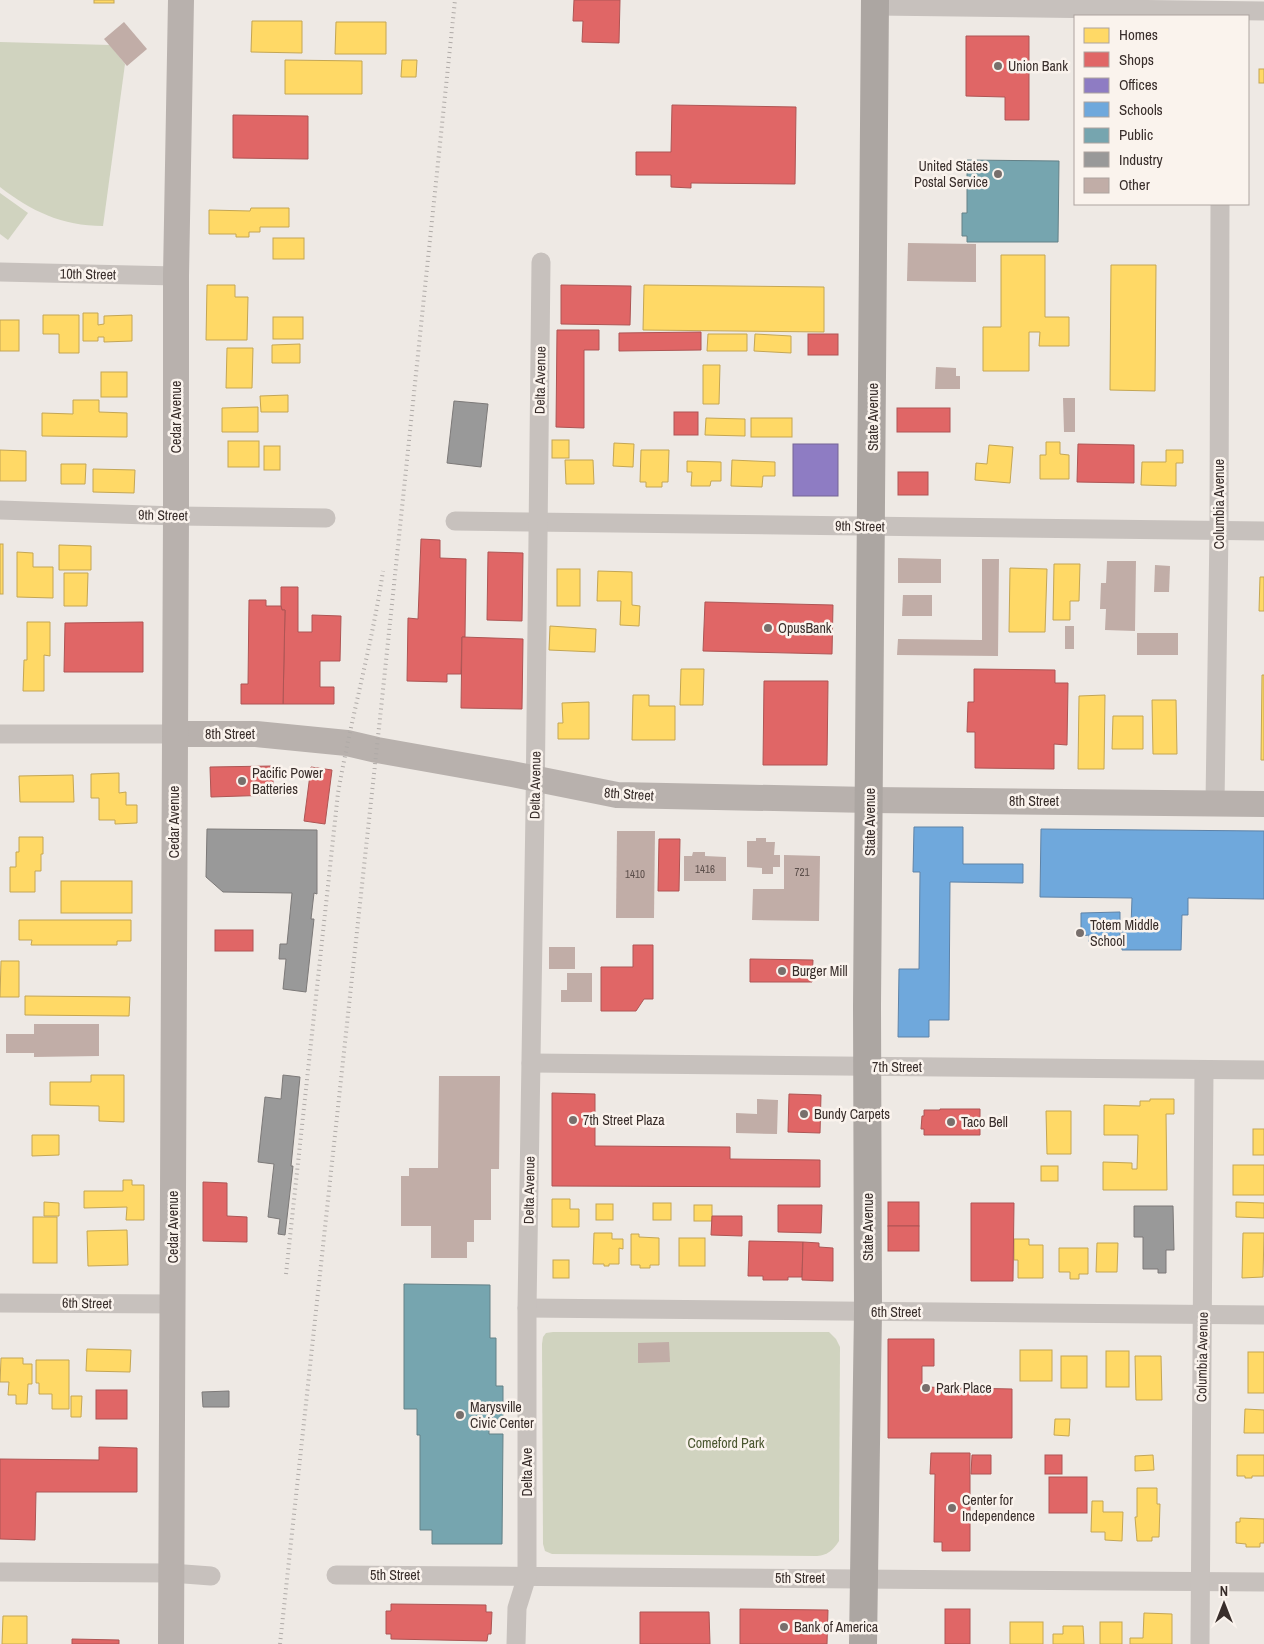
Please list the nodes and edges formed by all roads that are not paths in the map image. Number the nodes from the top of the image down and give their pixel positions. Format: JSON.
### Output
{"nodes":[{"id":1,"x":181,"y":0,"type":"edge"},
{"id":2,"x":876,"y":3,"type":"edge"},
{"id":3,"x":1220,"y":9,"type":"edge"},
{"id":4,"x":1264,"y":11,"type":"edge"},
{"id":5,"x":1220,"y":205,"type":"edge"},
{"id":6,"x":541,"y":262,"type":"dead end"},
{"id":7,"x":0,"y":272,"type":"edge"},
{"id":8,"x":176,"y":276,"type":"junction"},
{"id":9,"x":0,"y":510,"type":"edge"},
{"id":10,"x":176,"y":516,"type":"junction"},
{"id":11,"x":326,"y":518,"type":"dead end"},
{"id":12,"x":455,"y":521,"type":"dead end"},
{"id":13,"x":538,"y":522,"type":"junction"},
{"id":14,"x":872,"y":526,"type":"junction"},
{"id":15,"x":1219,"y":530,"type":"junction"},
{"id":16,"x":1264,"y":531,"type":"edge"},
{"id":17,"x":0,"y":734,"type":"edge"},
{"id":18,"x":175,"y":734,"type":"junction"},
{"id":19,"x":536,"y":779,"type":"junction"},
{"id":20,"x":870,"y":800,"type":"junction"},
{"id":21,"x":1215,"y":803,"type":"junction"},
{"id":22,"x":1264,"y":804,"type":"edge"},
{"id":23,"x":531,"y":1063,"type":"junction"},
{"id":24,"x":868,"y":1066,"type":"junction"},
{"id":25,"x":1204,"y":1070,"type":"junction"},
{"id":26,"x":1264,"y":1070,"type":"edge"},
{"id":27,"x":0,"y":1303,"type":"edge"},
{"id":28,"x":173,"y":1304,"type":"junction"},
{"id":29,"x":527,"y":1308,"type":"junction"},
{"id":30,"x":868,"y":1311,"type":"junction"},
{"id":31,"x":1202,"y":1314,"type":"junction"},
{"id":32,"x":1264,"y":1314,"type":"edge"},
{"id":33,"x":0,"y":1572,"type":"edge"},
{"id":34,"x":171,"y":1573,"type":"junction"},
{"id":35,"x":336,"y":1575,"type":"dead end"},
{"id":36,"x":211,"y":1576,"type":"dead end"},
{"id":37,"x":527,"y":1576,"type":"junction"},
{"id":38,"x":864,"y":1578,"type":"junction"},
{"id":39,"x":1200,"y":1581,"type":"junction"},
{"id":40,"x":1264,"y":1582,"type":"edge"},
{"id":41,"x":171,"y":1644,"type":"edge"},
{"id":42,"x":516,"y":1644,"type":"edge"},
{"id":43,"x":863,"y":1644,"type":"edge"},
{"id":44,"x":1200,"y":1644,"type":"edge"}],
"edges":[{"from":1,"to":8,"type":"street","name":"Cedar Avenue"},
{"from":2,"to":3,"type":"street"},
{"from":2,"to":14,"type":"main road","name":"State Avenue"},
{"from":3,"to":4,"type":"street"},
{"from":5,"to":15,"type":"street","name":"Columbia Avenue"},
{"from":6,"to":13,"type":"street","name":"Delta Avenue"},
{"from":7,"to":8,"type":"street","name":"10th Street"},
{"from":8,"to":10,"type":"street","name":"Cedar Avenue"},
{"from":9,"to":10,"type":"street","name":"9th Street"},
{"from":10,"to":11,"type":"street","name":"9th Street"},
{"from":10,"to":18,"type":"street","name":"Cedar Avenue"},
{"from":12,"to":13,"type":"street","name":"9th Street"},
{"from":13,"to":14,"type":"street","name":"9th Street"},
{"from":13,"to":19,"type":"street","name":"Delta Avenue"},
{"from":14,"to":15,"type":"street","name":"9th Street"},
{"from":14,"to":20,"type":"main road","name":"State Avenue"},
{"from":15,"to":16,"type":"street","name":"9th Street"},
{"from":15,"to":21,"type":"street","name":"Columbia Avenue"},
{"from":17,"to":18,"type":"street","name":"8th Street"},
{"from":18,"to":19,"type":"street","name":"8th Street"},
{"from":18,"to":28,"type":"street","name":"Cedar Avenue"},
{"from":19,"to":20,"type":"street","name":"8th Street"},
{"from":19,"to":23,"type":"street","name":"Delta Avenue"},
{"from":20,"to":21,"type":"street","name":"8th Street"},
{"from":20,"to":24,"type":"main road","name":"State Avenue"},
{"from":21,"to":22,"type":"street","name":"8th Street"},
{"from":23,"to":24,"type":"street","name":"7th Street"},
{"from":23,"to":29,"type":"street","name":"Delta Avenue"},
{"from":24,"to":25,"type":"street","name":"7th Street"},
{"from":24,"to":30,"type":"main road","name":"State Avenue"},
{"from":25,"to":26,"type":"street","name":"7th Street"},
{"from":25,"to":31,"type":"street","name":"Columbia Avenue"},
{"from":27,"to":28,"type":"street","name":"6th Street"},
{"from":28,"to":34,"type":"street","name":"Cedar Avenue"},
{"from":29,"to":30,"type":"street","name":"6th Street"},
{"from":29,"to":37,"type":"street","name":"Delta Ave"},
{"from":30,"to":31,"type":"street","name":"6th Street"},
{"from":30,"to":38,"type":"main road","name":"State Avenue"},
{"from":31,"to":32,"type":"street","name":"6th Street"},
{"from":31,"to":39,"type":"street","name":"Columbia Avenue"},
{"from":33,"to":34,"type":"street"},
{"from":34,"to":36,"type":"street"},
{"from":34,"to":41,"type":"street","name":"Cedar Avenue"},
{"from":35,"to":37,"type":"street","name":"5th Street"},
{"from":37,"to":38,"type":"street","name":"5th Street"},
{"from":37,"to":42,"type":"street"},
{"from":38,"to":39,"type":"street","name":"5th Street"},
{"from":38,"to":43,"type":"main road","name":"State Avenue"},
{"from":39,"to":40,"type":"street","name":"5th Street"},
{"from":39,"to":44,"type":"street","name":"Columbia Avenue"}]}
